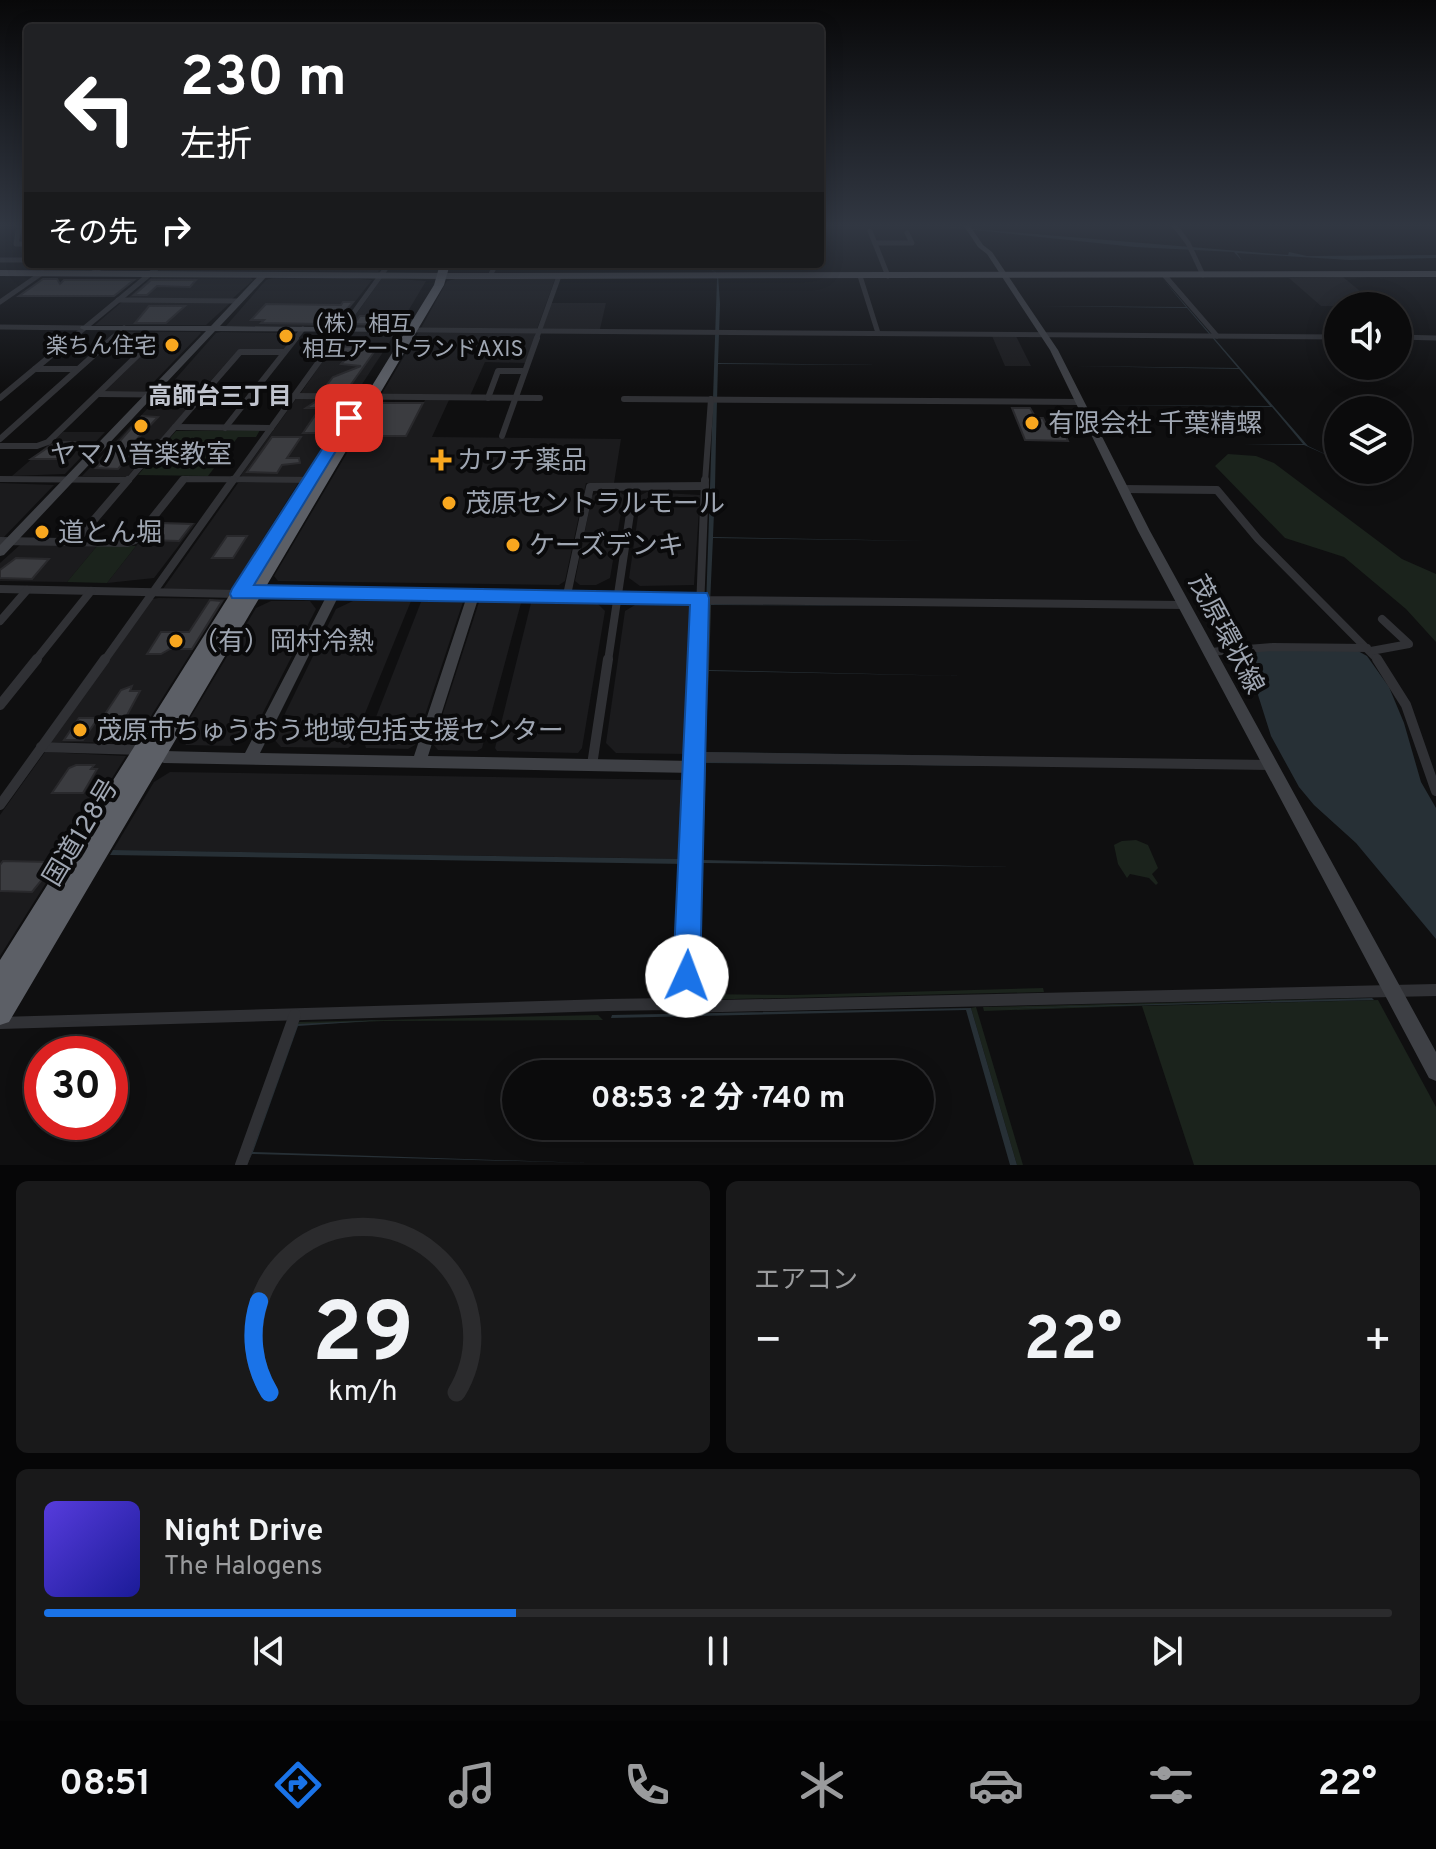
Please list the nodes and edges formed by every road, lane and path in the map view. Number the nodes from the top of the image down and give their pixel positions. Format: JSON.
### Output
{"nodes":[{"id":1,"x":29,"y":280,"type":"edge"},
{"id":2,"x":142,"y":280,"type":"edge"},
{"id":3,"x":259,"y":280,"type":"edge"},
{"id":4,"x":377,"y":280,"type":"edge"},
{"id":5,"x":434,"y":280,"type":"edge"},
{"id":6,"x":557,"y":280,"type":"edge"},
{"id":7,"x":861,"y":280,"type":"edge"},
{"id":8,"x":1009,"y":280,"type":"edge"},
{"id":9,"x":1169,"y":280,"type":"edge"},
{"id":10,"x":1,"y":300,"type":"edge"},
{"id":11,"x":118,"y":300,"type":"junction"},
{"id":12,"x":240,"y":301,"type":"junction"},
{"id":13,"x":0,"y":327,"type":"edge"},
{"id":14,"x":84,"y":328,"type":"junction"},
{"id":15,"x":124,"y":328,"type":"junction"},
{"id":16,"x":213,"y":328,"type":"junction"},
{"id":17,"x":303,"y":329,"type":"junction"},
{"id":18,"x":342,"y":329,"type":"junction"},
{"id":19,"x":408,"y":330,"type":"junction"},
{"id":20,"x":539,"y":331,"type":"junction"},
{"id":21,"x":878,"y":333,"type":"junction"},
{"id":22,"x":1045,"y":334,"type":"junction"},
{"id":23,"x":1217,"y":336,"type":"junction"},
{"id":24,"x":1324,"y":337,"type":"edge"},
{"id":25,"x":1412,"y":337,"type":"edge"},
{"id":26,"x":1436,"y":338,"type":"edge"},
{"id":27,"x":58,"y":350,"type":"junction"},
{"id":28,"x":98,"y":351,"type":"junction"},
{"id":29,"x":284,"y":352,"type":"junction"},
{"id":30,"x":35,"y":369,"type":"junction"},
{"id":31,"x":78,"y":369,"type":"junction"},
{"id":32,"x":524,"y":371,"type":"junction"},
{"id":33,"x":98,"y":394,"type":"junction"},
{"id":34,"x":2,"y":395,"type":"edge"},
{"id":35,"x":150,"y":395,"type":"junction"},
{"id":36,"x":203,"y":395,"type":"junction"},
{"id":37,"x":294,"y":396,"type":"junction"},
{"id":38,"x":367,"y":397,"type":"junction"},
{"id":39,"x":488,"y":398,"type":"junction"},
{"id":40,"x":514,"y":398,"type":"junction"},
{"id":41,"x":540,"y":398,"type":"dead end"},
{"id":42,"x":624,"y":399,"type":"dead end"},
{"id":43,"x":711,"y":399,"type":"junction"},
{"id":44,"x":1080,"y":402,"type":"junction"},
{"id":45,"x":175,"y":427,"type":"junction"},
{"id":46,"x":225,"y":428,"type":"junction"},
{"id":47,"x":271,"y":428,"type":"junction"},
{"id":48,"x":502,"y":436,"type":"dead end"},
{"id":49,"x":0,"y":439,"type":"edge"},
{"id":50,"x":0,"y":446,"type":"edge"},
{"id":51,"x":0,"y":479,"type":"edge"},
{"id":52,"x":69,"y":480,"type":"junction"},
{"id":53,"x":129,"y":480,"type":"junction"},
{"id":54,"x":234,"y":480,"type":"junction"},
{"id":55,"x":315,"y":480,"type":"junction"},
{"id":56,"x":705,"y":486,"type":"junction"},
{"id":57,"x":634,"y":487,"type":"junction"},
{"id":58,"x":1123,"y":489,"type":"junction"},
{"id":59,"x":4,"y":542,"type":"edge"},
{"id":60,"x":75,"y":542,"type":"junction"},
{"id":61,"x":0,"y":552,"type":"edge"},
{"id":62,"x":0,"y":589,"type":"edge"},
{"id":63,"x":27,"y":590,"type":"junction"},
{"id":64,"x":91,"y":591,"type":"junction"},
{"id":65,"x":335,"y":591,"type":"junction"},
{"id":66,"x":152,"y":593,"type":"junction"},
{"id":67,"x":246,"y":593,"type":"junction"},
{"id":68,"x":474,"y":593,"type":"junction"},
{"id":69,"x":567,"y":595,"type":"junction"},
{"id":70,"x":618,"y":596,"type":"junction"},
{"id":71,"x":700,"y":598,"type":"junction"},
{"id":72,"x":1184,"y":605,"type":"junction"},
{"id":73,"x":1382,"y":619,"type":"dead end"},
{"id":74,"x":0,"y":621,"type":"edge"},
{"id":75,"x":1370,"y":649,"type":"junction"},
{"id":76,"x":1210,"y":652,"type":"junction"},
{"id":77,"x":0,"y":705,"type":"edge"},
{"id":78,"x":41,"y":747,"type":"junction"},
{"id":79,"x":151,"y":753,"type":"junction"},
{"id":80,"x":249,"y":759,"type":"junction"},
{"id":81,"x":419,"y":762,"type":"junction"},
{"id":82,"x":694,"y":762,"type":"junction"},
{"id":83,"x":592,"y":765,"type":"junction"},
{"id":84,"x":1270,"y":765,"type":"junction"},
{"id":85,"x":1436,"y":791,"type":"edge"},
{"id":86,"x":0,"y":805,"type":"edge"},
{"id":87,"x":0,"y":982,"type":"edge"},
{"id":88,"x":1391,"y":990,"type":"junction"},
{"id":89,"x":1436,"y":990,"type":"edge"},
{"id":90,"x":686,"y":1006,"type":"junction"},
{"id":91,"x":0,"y":1013,"type":"edge"},
{"id":92,"x":295,"y":1015,"type":"junction"},
{"id":93,"x":0,"y":1023,"type":"edge"},
{"id":94,"x":1436,"y":1071,"type":"edge"},
{"id":95,"x":241,"y":1165,"type":"edge"}],
"edges":[{"from":1,"to":10,"type":"street"},
{"from":2,"to":11,"type":"street"},
{"from":3,"to":12,"type":"street"},
{"from":4,"to":18,"type":"street"},
{"from":5,"to":19,"type":"highway","name":"国道128号"},
{"from":6,"to":20,"type":"street"},
{"from":7,"to":21,"type":"street"},
{"from":8,"to":22,"type":"street","name":"茂原環状線"},
{"from":9,"to":23,"type":"street"},
{"from":11,"to":12,"type":"street"},
{"from":11,"to":14,"type":"street"},
{"from":12,"to":16,"type":"street"},
{"from":13,"to":14,"type":"street"},
{"from":14,"to":15,"type":"street"},
{"from":14,"to":27,"type":"street"},
{"from":15,"to":16,"type":"street"},
{"from":15,"to":28,"type":"street"},
{"from":16,"to":17,"type":"street"},
{"from":16,"to":35,"type":"street"},
{"from":17,"to":18,"type":"street"},
{"from":17,"to":29,"type":"street"},
{"from":18,"to":19,"type":"street"},
{"from":18,"to":37,"type":"street"},
{"from":19,"to":20,"type":"street"},
{"from":19,"to":38,"type":"highway","name":"国道128号"},
{"from":20,"to":21,"type":"street"},
{"from":20,"to":32,"type":"street"},
{"from":21,"to":22,"type":"street"},
{"from":22,"to":23,"type":"street"},
{"from":22,"to":44,"type":"street","name":"茂原環状線"},
{"from":23,"to":24,"type":"street"},
{"from":25,"to":26,"type":"street"},
{"from":27,"to":28,"type":"street"},
{"from":27,"to":30,"type":"street"},
{"from":28,"to":31,"type":"street"},
{"from":28,"to":33,"type":"street"},
{"from":29,"to":36,"type":"street"},
{"from":29,"to":46,"type":"street"},
{"from":30,"to":31,"type":"street"},
{"from":30,"to":34,"type":"street"},
{"from":31,"to":49,"type":"street"},
{"from":32,"to":39,"type":"street"},
{"from":32,"to":40,"type":"street"},
{"from":33,"to":35,"type":"street"},
{"from":33,"to":50,"type":"street"},
{"from":35,"to":36,"type":"street"},
{"from":35,"to":52,"type":"street"},
{"from":36,"to":45,"type":"street"},
{"from":37,"to":38,"type":"street"},
{"from":37,"to":47,"type":"street"},
{"from":38,"to":39,"type":"street"},
{"from":38,"to":55,"type":"highway","name":"国道128号"},
{"from":39,"to":40,"type":"street"},
{"from":40,"to":41,"type":"street"},
{"from":40,"to":48,"type":"street"},
{"from":42,"to":43,"type":"street"},
{"from":43,"to":44,"type":"street"},
{"from":43,"to":56,"type":"street"},
{"from":44,"to":58,"type":"street","name":"茂原環状線"},
{"from":45,"to":46,"type":"street"},
{"from":45,"to":53,"type":"street"},
{"from":46,"to":47,"type":"street"},
{"from":47,"to":54,"type":"street"},
{"from":51,"to":52,"type":"street"},
{"from":52,"to":53,"type":"street"},
{"from":52,"to":59,"type":"street"},
{"from":53,"to":60,"type":"street"},
{"from":54,"to":55,"type":"street"},
{"from":54,"to":60,"type":"street"},
{"from":54,"to":66,"type":"street"},
{"from":55,"to":67,"type":"highway","name":"国道128号"},
{"from":56,"to":57,"type":"street"},
{"from":56,"to":71,"type":"street"},
{"from":57,"to":69,"type":"street"},
{"from":57,"to":70,"type":"street"},
{"from":58,"to":72,"type":"street","name":"茂原環状線"},
{"from":58,"to":75,"type":"street"},
{"from":59,"to":60,"type":"street"},
{"from":59,"to":61,"type":"street"},
{"from":62,"to":63,"type":"street"},
{"from":63,"to":64,"type":"street"},
{"from":63,"to":74,"type":"street"},
{"from":64,"to":66,"type":"street"},
{"from":64,"to":77,"type":"street"},
{"from":65,"to":67,"type":"street"},
{"from":65,"to":68,"type":"street"},
{"from":65,"to":80,"type":"street"},
{"from":66,"to":67,"type":"street"},
{"from":66,"to":78,"type":"street"},
{"from":67,"to":79,"type":"highway","name":"国道128号"},
{"from":68,"to":69,"type":"street"},
{"from":68,"to":81,"type":"street"},
{"from":69,"to":70,"type":"street"},
{"from":70,"to":71,"type":"street"},
{"from":70,"to":83,"type":"street"},
{"from":71,"to":72,"type":"street"},
{"from":71,"to":82,"type":"street"},
{"from":72,"to":76,"type":"street","name":"茂原環状線"},
{"from":73,"to":75,"type":"street"},
{"from":75,"to":76,"type":"street"},
{"from":75,"to":85,"type":"street"},
{"from":76,"to":84,"type":"street","name":"茂原環状線"},
{"from":78,"to":79,"type":"street"},
{"from":78,"to":86,"type":"street"},
{"from":79,"to":80,"type":"street"},
{"from":79,"to":87,"type":"highway","name":"国道128号"},
{"from":79,"to":91,"type":"highway","name":"国道128号"},
{"from":80,"to":81,"type":"street"},
{"from":81,"to":83,"type":"street"},
{"from":82,"to":83,"type":"street"},
{"from":82,"to":84,"type":"street"},
{"from":82,"to":90,"type":"street"},
{"from":84,"to":88,"type":"street","name":"茂原環状線"},
{"from":88,"to":89,"type":"street"},
{"from":88,"to":90,"type":"street"},
{"from":88,"to":94,"type":"street","name":"茂原環状線"},
{"from":90,"to":92,"type":"street"},
{"from":92,"to":93,"type":"street"},
{"from":92,"to":95,"type":"street"}]}
